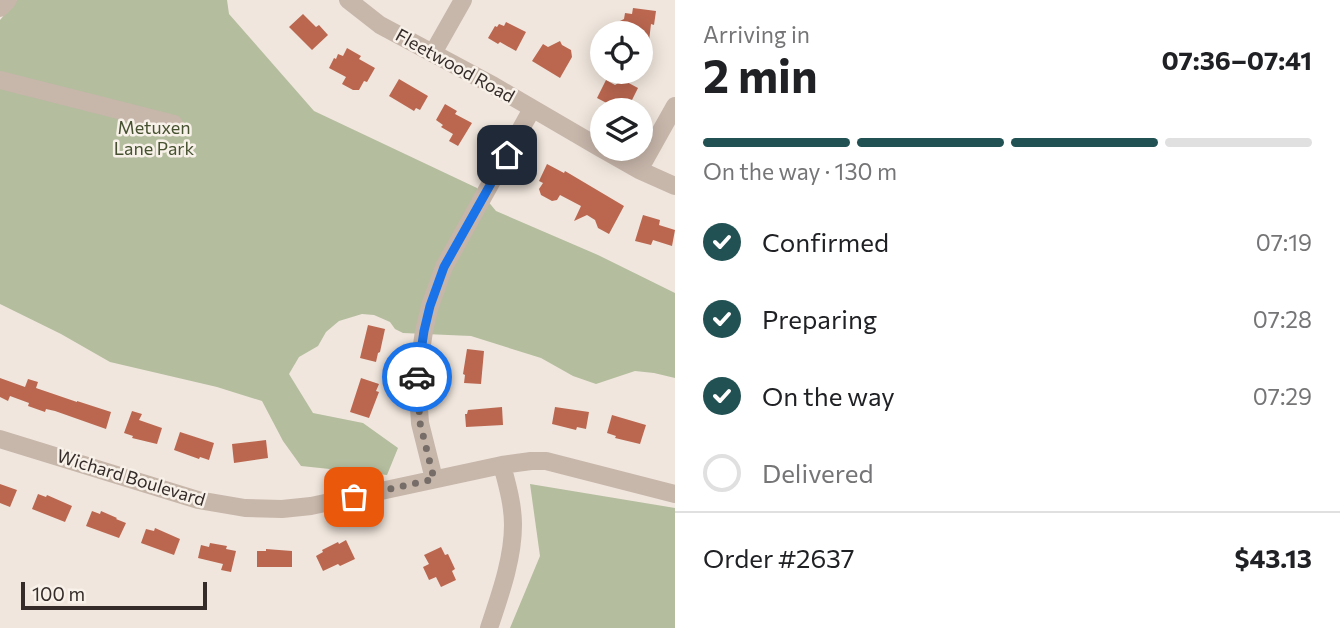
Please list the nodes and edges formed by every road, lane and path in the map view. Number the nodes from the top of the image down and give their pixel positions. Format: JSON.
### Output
{"nodes":[{"id":1,"x":8,"y":0,"type":"edge"},
{"id":2,"x":348,"y":0,"type":"edge"},
{"id":3,"x":463,"y":0,"type":"edge"},
{"id":4,"x":0,"y":8,"type":"edge"},
{"id":5,"x":433,"y":53,"type":"junction"},
{"id":6,"x":0,"y":80,"type":"edge"},
{"id":7,"x":675,"y":106,"type":"edge"},
{"id":8,"x":532,"y":109,"type":"junction"},
{"id":9,"x":174,"y":124,"type":"dead end"},
{"id":10,"x":590,"y":142,"type":"edge"},
{"id":11,"x":623,"y":161,"type":"edge"},
{"id":12,"x":639,"y":170,"type":"junction"},
{"id":13,"x":675,"y":186,"type":"edge"},
{"id":14,"x":0,"y":439,"type":"edge"},
{"id":15,"x":502,"y":464,"type":"junction"},
{"id":16,"x":434,"y":479,"type":"junction"},
{"id":17,"x":675,"y":494,"type":"edge"},
{"id":18,"x":489,"y":628,"type":"edge"}],
"edges":[{"from":1,"to":4,"type":"street"},
{"from":2,"to":5,"type":"street","name":"Fleetwood Road"},
{"from":3,"to":5,"type":"street"},
{"from":5,"to":8,"type":"street","name":"Fleetwood Road"},
{"from":6,"to":9,"type":"street"},
{"from":7,"to":12,"type":"street"},
{"from":8,"to":10,"type":"street","name":"Fleetwood Road"},
{"from":8,"to":16,"type":"street"},
{"from":11,"to":12,"type":"street","name":"Fleetwood Road"},
{"from":12,"to":13,"type":"street","name":"Fleetwood Road"},
{"from":14,"to":16,"type":"street","name":"Wichard Boulevard"},
{"from":15,"to":16,"type":"street","name":"Wichard Boulevard"},
{"from":15,"to":17,"type":"street","name":"Wichard Boulevard"},
{"from":15,"to":18,"type":"street"}]}
